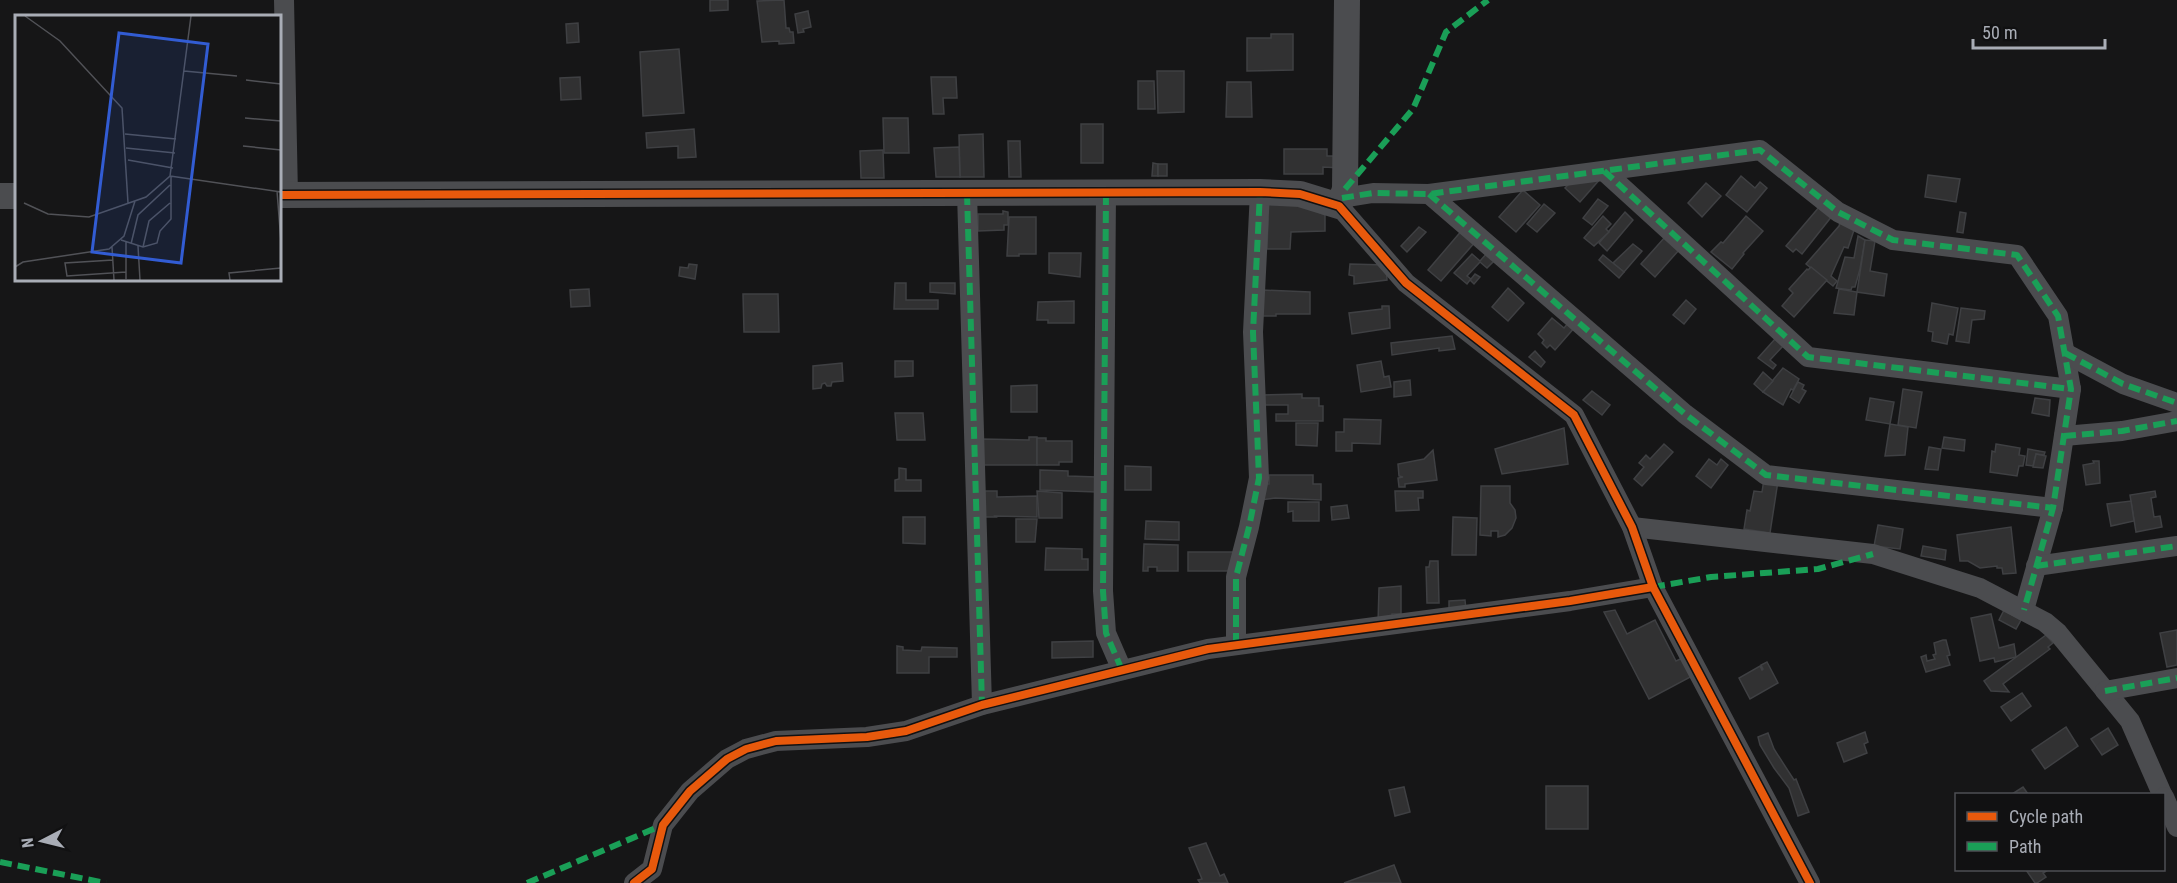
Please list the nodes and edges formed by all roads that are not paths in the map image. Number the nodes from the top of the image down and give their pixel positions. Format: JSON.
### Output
{"nodes":[{"id":1,"x":284,"y":0,"type":"edge"},
{"id":2,"x":1347,"y":0,"type":"edge"},
{"id":3,"x":1604,"y":171,"type":"junction"},
{"id":4,"x":1260,"y":192,"type":"junction"},
{"id":5,"x":968,"y":193,"type":"junction"},
{"id":6,"x":1107,"y":193,"type":"junction"},
{"id":7,"x":1429,"y":194,"type":"junction"},
{"id":8,"x":284,"y":195,"type":"edge"},
{"id":9,"x":1341,"y":202,"type":"junction"},
{"id":10,"x":2065,"y":353,"type":"junction"},
{"id":11,"x":2071,"y":388,"type":"junction"},
{"id":12,"x":2177,"y":403,"type":"edge"},
{"id":13,"x":2177,"y":421,"type":"edge"},
{"id":14,"x":2064,"y":436,"type":"junction"},
{"id":15,"x":2053,"y":508,"type":"junction"},
{"id":16,"x":1632,"y":527,"type":"junction"},
{"id":17,"x":2177,"y":546,"type":"edge"},
{"id":18,"x":2037,"y":566,"type":"junction"},
{"id":19,"x":1653,"y":587,"type":"junction"},
{"id":20,"x":2024,"y":610,"type":"junction"},
{"id":21,"x":1236,"y":645,"type":"junction"},
{"id":22,"x":1122,"y":670,"type":"junction"},
{"id":23,"x":2177,"y":678,"type":"edge"},
{"id":24,"x":2105,"y":691,"type":"junction"},
{"id":25,"x":982,"y":705,"type":"junction"},
{"id":26,"x":2162,"y":793,"type":"edge"},
{"id":27,"x":2165,"y":800,"type":"edge"},
{"id":28,"x":2177,"y":827,"type":"edge"},
{"id":29,"x":634,"y":883,"type":"edge"},
{"id":30,"x":1810,"y":883,"type":"edge"}],
"edges":[{"from":1,"to":8,"type":"street"},
{"from":2,"to":9,"type":"street"},
{"from":3,"to":7,"type":"street"},
{"from":3,"to":10,"type":"street"},
{"from":3,"to":11,"type":"street"},
{"from":4,"to":6,"type":"street"},
{"from":4,"to":9,"type":"street"},
{"from":4,"to":21,"type":"street"},
{"from":5,"to":6,"type":"street"},
{"from":5,"to":8,"type":"street"},
{"from":5,"to":25,"type":"street"},
{"from":6,"to":22,"type":"street"},
{"from":7,"to":9,"type":"street"},
{"from":7,"to":15,"type":"street"},
{"from":9,"to":16,"type":"street"},
{"from":10,"to":11,"type":"street"},
{"from":10,"to":12,"type":"street"},
{"from":11,"to":14,"type":"street"},
{"from":13,"to":14,"type":"street"},
{"from":14,"to":15,"type":"street"},
{"from":15,"to":18,"type":"street"},
{"from":16,"to":19,"type":"street"},
{"from":16,"to":20,"type":"street"},
{"from":17,"to":18,"type":"street"},
{"from":18,"to":20,"type":"street"},
{"from":19,"to":21,"type":"street"},
{"from":19,"to":30,"type":"street"},
{"from":20,"to":24,"type":"street"},
{"from":21,"to":22,"type":"street"},
{"from":22,"to":25,"type":"street"},
{"from":23,"to":24,"type":"street"},
{"from":24,"to":26,"type":"street"},
{"from":25,"to":29,"type":"street"},
{"from":27,"to":28,"type":"street"}]}
